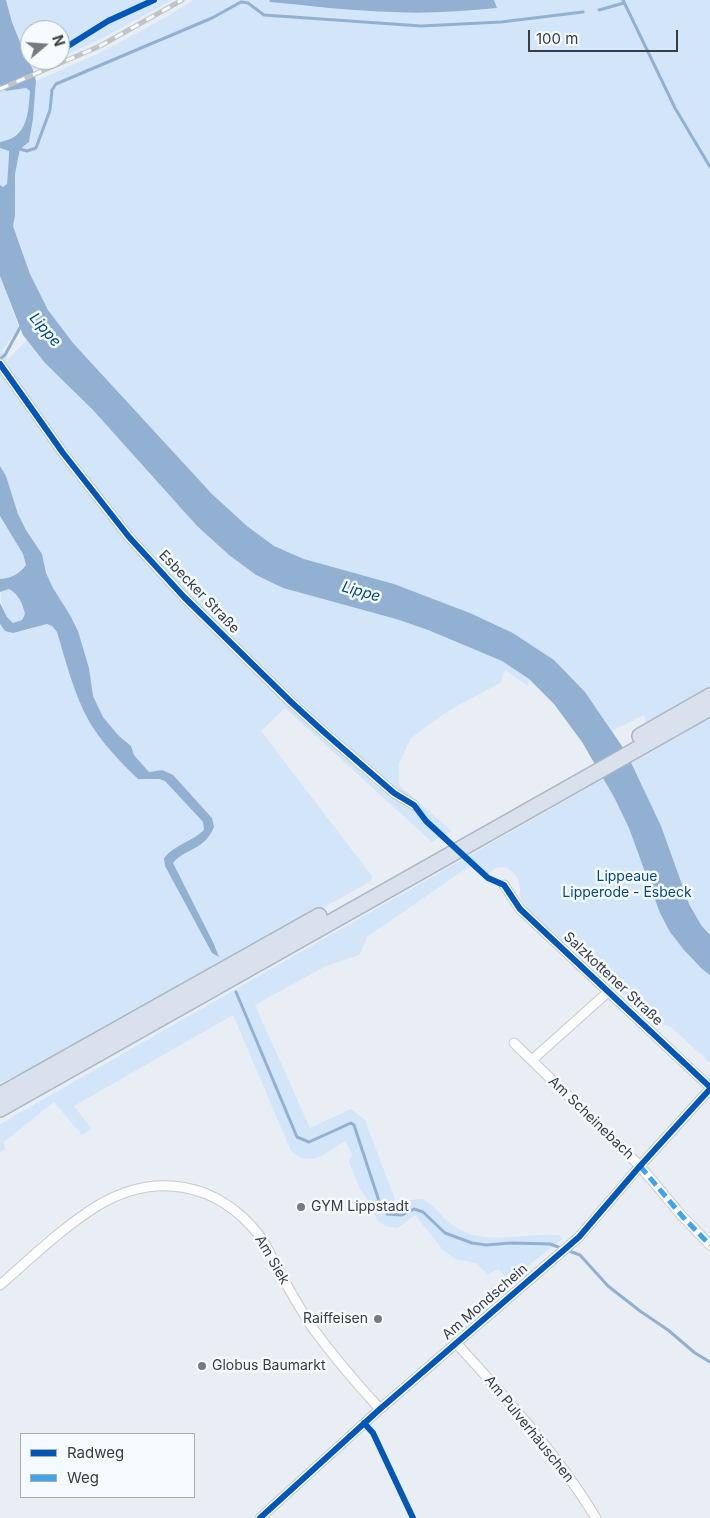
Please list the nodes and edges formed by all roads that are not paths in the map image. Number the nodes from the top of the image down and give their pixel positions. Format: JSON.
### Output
{"nodes":[{"id":1,"x":1,"y":365,"type":"edge"},
{"id":2,"x":710,"y":696,"type":"edge"},
{"id":3,"x":710,"y":708,"type":"edge"},
{"id":4,"x":676,"y":722,"type":"junction"},
{"id":5,"x":546,"y":795,"type":"junction"},
{"id":6,"x":414,"y":805,"type":"dead end"},
{"id":7,"x":504,"y":885,"type":"dead end"},
{"id":8,"x":608,"y":992,"type":"junction"},
{"id":9,"x":514,"y":1043,"type":"dead end"},
{"id":10,"x":532,"y":1060,"type":"junction"},
{"id":11,"x":710,"y":1088,"type":"edge"},
{"id":12,"x":0,"y":1095,"type":"edge"},
{"id":13,"x":0,"y":1109,"type":"edge"},
{"id":14,"x":640,"y":1166,"type":"junction"},
{"id":15,"x":710,"y":1244,"type":"edge"},
{"id":16,"x":0,"y":1285,"type":"edge"},
{"id":17,"x":456,"y":1344,"type":"junction"},
{"id":18,"x":380,"y":1410,"type":"junction"},
{"id":19,"x":260,"y":1518,"type":"edge"},
{"id":20,"x":596,"y":1518,"type":"edge"}],
"edges":[{"from":1,"to":6,"type":"street","name":"Esbecker Straße"},
{"from":2,"to":4,"type":"highway"},
{"from":3,"to":4,"type":"highway"},
{"from":4,"to":5,"type":"highway"},
{"from":5,"to":12,"type":"highway"},
{"from":5,"to":13,"type":"highway"},
{"from":7,"to":8,"type":"street","name":"Salzkottener Straße"},
{"from":8,"to":10,"type":"street"},
{"from":8,"to":11,"type":"street","name":"Salzkottener Straße"},
{"from":9,"to":10,"type":"street","name":"Am Scheinebach"},
{"from":10,"to":14,"type":"street","name":"Am Scheinebach"},
{"from":11,"to":14,"type":"street","name":"Am Mondschein"},
{"from":14,"to":15,"type":"street","name":"Am Scheinebach"},
{"from":14,"to":17,"type":"street","name":"Am Mondschein"},
{"from":16,"to":18,"type":"street","name":"Am Siek"},
{"from":17,"to":18,"type":"street","name":"Am Mondschein"},
{"from":17,"to":20,"type":"street","name":"Am Pulverhäuschen"},
{"from":18,"to":19,"type":"street","name":"Am Mondschein"}]}
